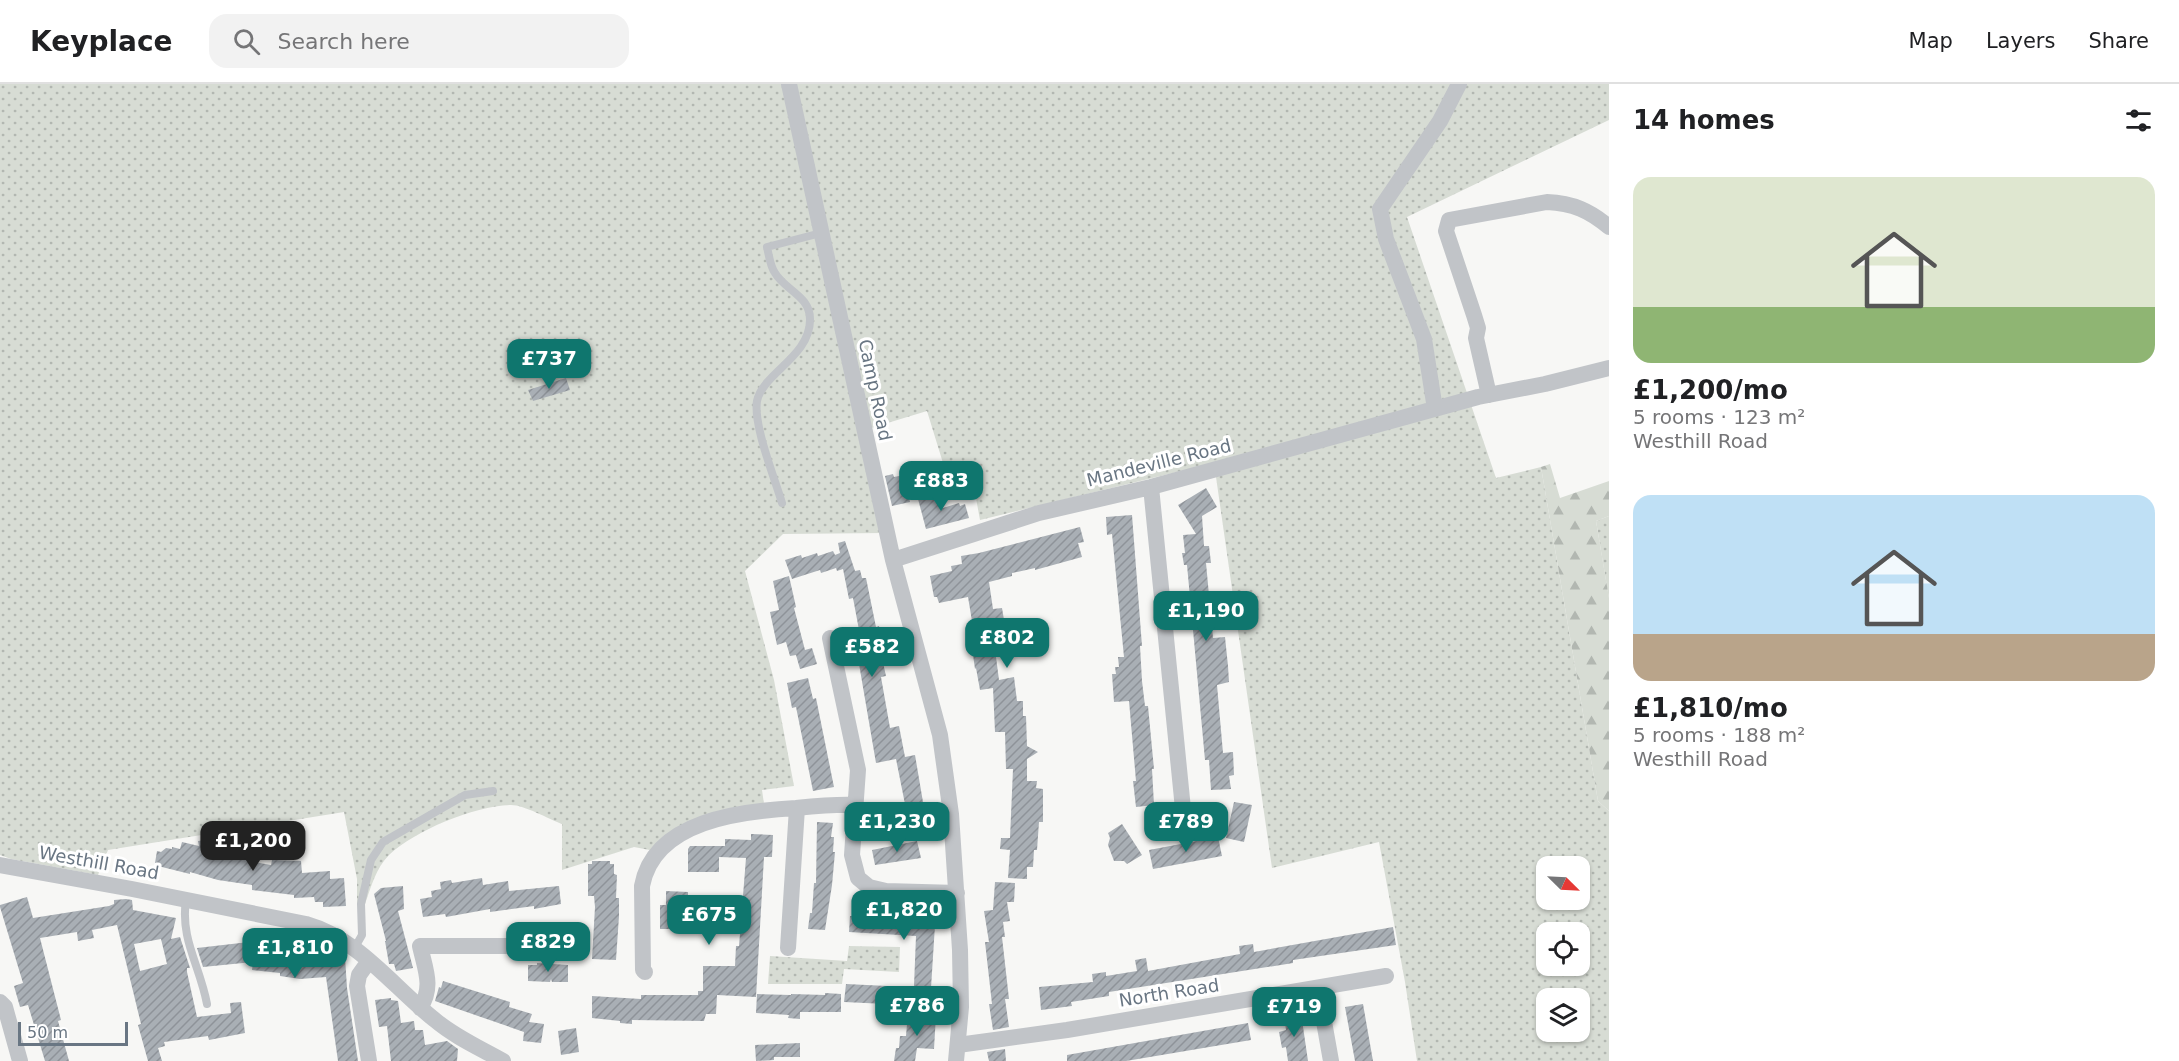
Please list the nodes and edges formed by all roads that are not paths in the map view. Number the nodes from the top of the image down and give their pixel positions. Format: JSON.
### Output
{"nodes":[{"id":1,"x":789,"y":84,"type":"edge"},
{"id":2,"x":1459,"y":84,"type":"edge"},
{"id":3,"x":1609,"y":227,"type":"edge"},
{"id":4,"x":821,"y":233,"type":"junction"},
{"id":5,"x":1609,"y":368,"type":"edge"},
{"id":6,"x":1489,"y":395,"type":"junction"},
{"id":7,"x":1435,"y":409,"type":"junction"},
{"id":8,"x":1150,"y":487,"type":"junction"},
{"id":9,"x":782,"y":503,"type":"dead end"},
{"id":10,"x":893,"y":560,"type":"junction"},
{"id":11,"x":830,"y":639,"type":"dead end"},
{"id":12,"x":493,"y":791,"type":"dead end"},
{"id":13,"x":856,"y":805,"type":"junction"},
{"id":14,"x":797,"y":808,"type":"junction"},
{"id":15,"x":1157,"y":824,"type":"dead end"},
{"id":16,"x":0,"y":865,"type":"edge"},
{"id":17,"x":957,"y":893,"type":"junction"},
{"id":18,"x":186,"y":900,"type":"junction"},
{"id":19,"x":544,"y":946,"type":"dead end"},
{"id":20,"x":788,"y":948,"type":"dead end"},
{"id":21,"x":354,"y":949,"type":"junction"},
{"id":22,"x":369,"y":961,"type":"junction"},
{"id":23,"x":645,"y":972,"type":"dead end"},
{"id":24,"x":1386,"y":976,"type":"dead end"},
{"id":25,"x":1318,"y":988,"type":"junction"},
{"id":26,"x":0,"y":1002,"type":"edge"},
{"id":27,"x":207,"y":1004,"type":"dead end"},
{"id":28,"x":420,"y":1008,"type":"junction"},
{"id":29,"x":957,"y":1053,"type":"edge"},
{"id":30,"x":20,"y":1061,"type":"edge"},
{"id":31,"x":369,"y":1061,"type":"edge"},
{"id":32,"x":503,"y":1061,"type":"edge"},
{"id":33,"x":1331,"y":1061,"type":"edge"}],
"edges":[{"from":1,"to":4,"type":"street","name":"Camp Road"},
{"from":2,"to":7,"type":"street"},
{"from":3,"to":6,"type":"street"},
{"from":4,"to":9,"type":"lane"},
{"from":4,"to":10,"type":"street","name":"Camp Road"},
{"from":5,"to":6,"type":"street","name":"Mandeville Road"},
{"from":6,"to":7,"type":"street","name":"Mandeville Road"},
{"from":7,"to":8,"type":"street","name":"Mandeville Road"},
{"from":8,"to":10,"type":"street","name":"Mandeville Road"},
{"from":8,"to":15,"type":"street"},
{"from":10,"to":17,"type":"street","name":"Camp Road"},
{"from":11,"to":13,"type":"street"},
{"from":12,"to":21,"type":"lane"},
{"from":13,"to":14,"type":"street"},
{"from":13,"to":17,"type":"street"},
{"from":14,"to":20,"type":"street"},
{"from":14,"to":23,"type":"street"},
{"from":16,"to":18,"type":"street","name":"Westhill Road"},
{"from":17,"to":29,"type":"street","name":"Camp Road"},
{"from":18,"to":21,"type":"street","name":"Westhill Road"},
{"from":18,"to":27,"type":"lane"},
{"from":19,"to":28,"type":"street"},
{"from":21,"to":22,"type":"street","name":"Westhill Road"},
{"from":22,"to":28,"type":"street","name":"Westhill Road"},
{"from":22,"to":31,"type":"street"},
{"from":24,"to":25,"type":"street","name":"North Road"},
{"from":25,"to":29,"type":"street","name":"North Road"},
{"from":25,"to":33,"type":"street"},
{"from":26,"to":30,"type":"street"},
{"from":28,"to":32,"type":"street","name":"Westhill Road"}]}
